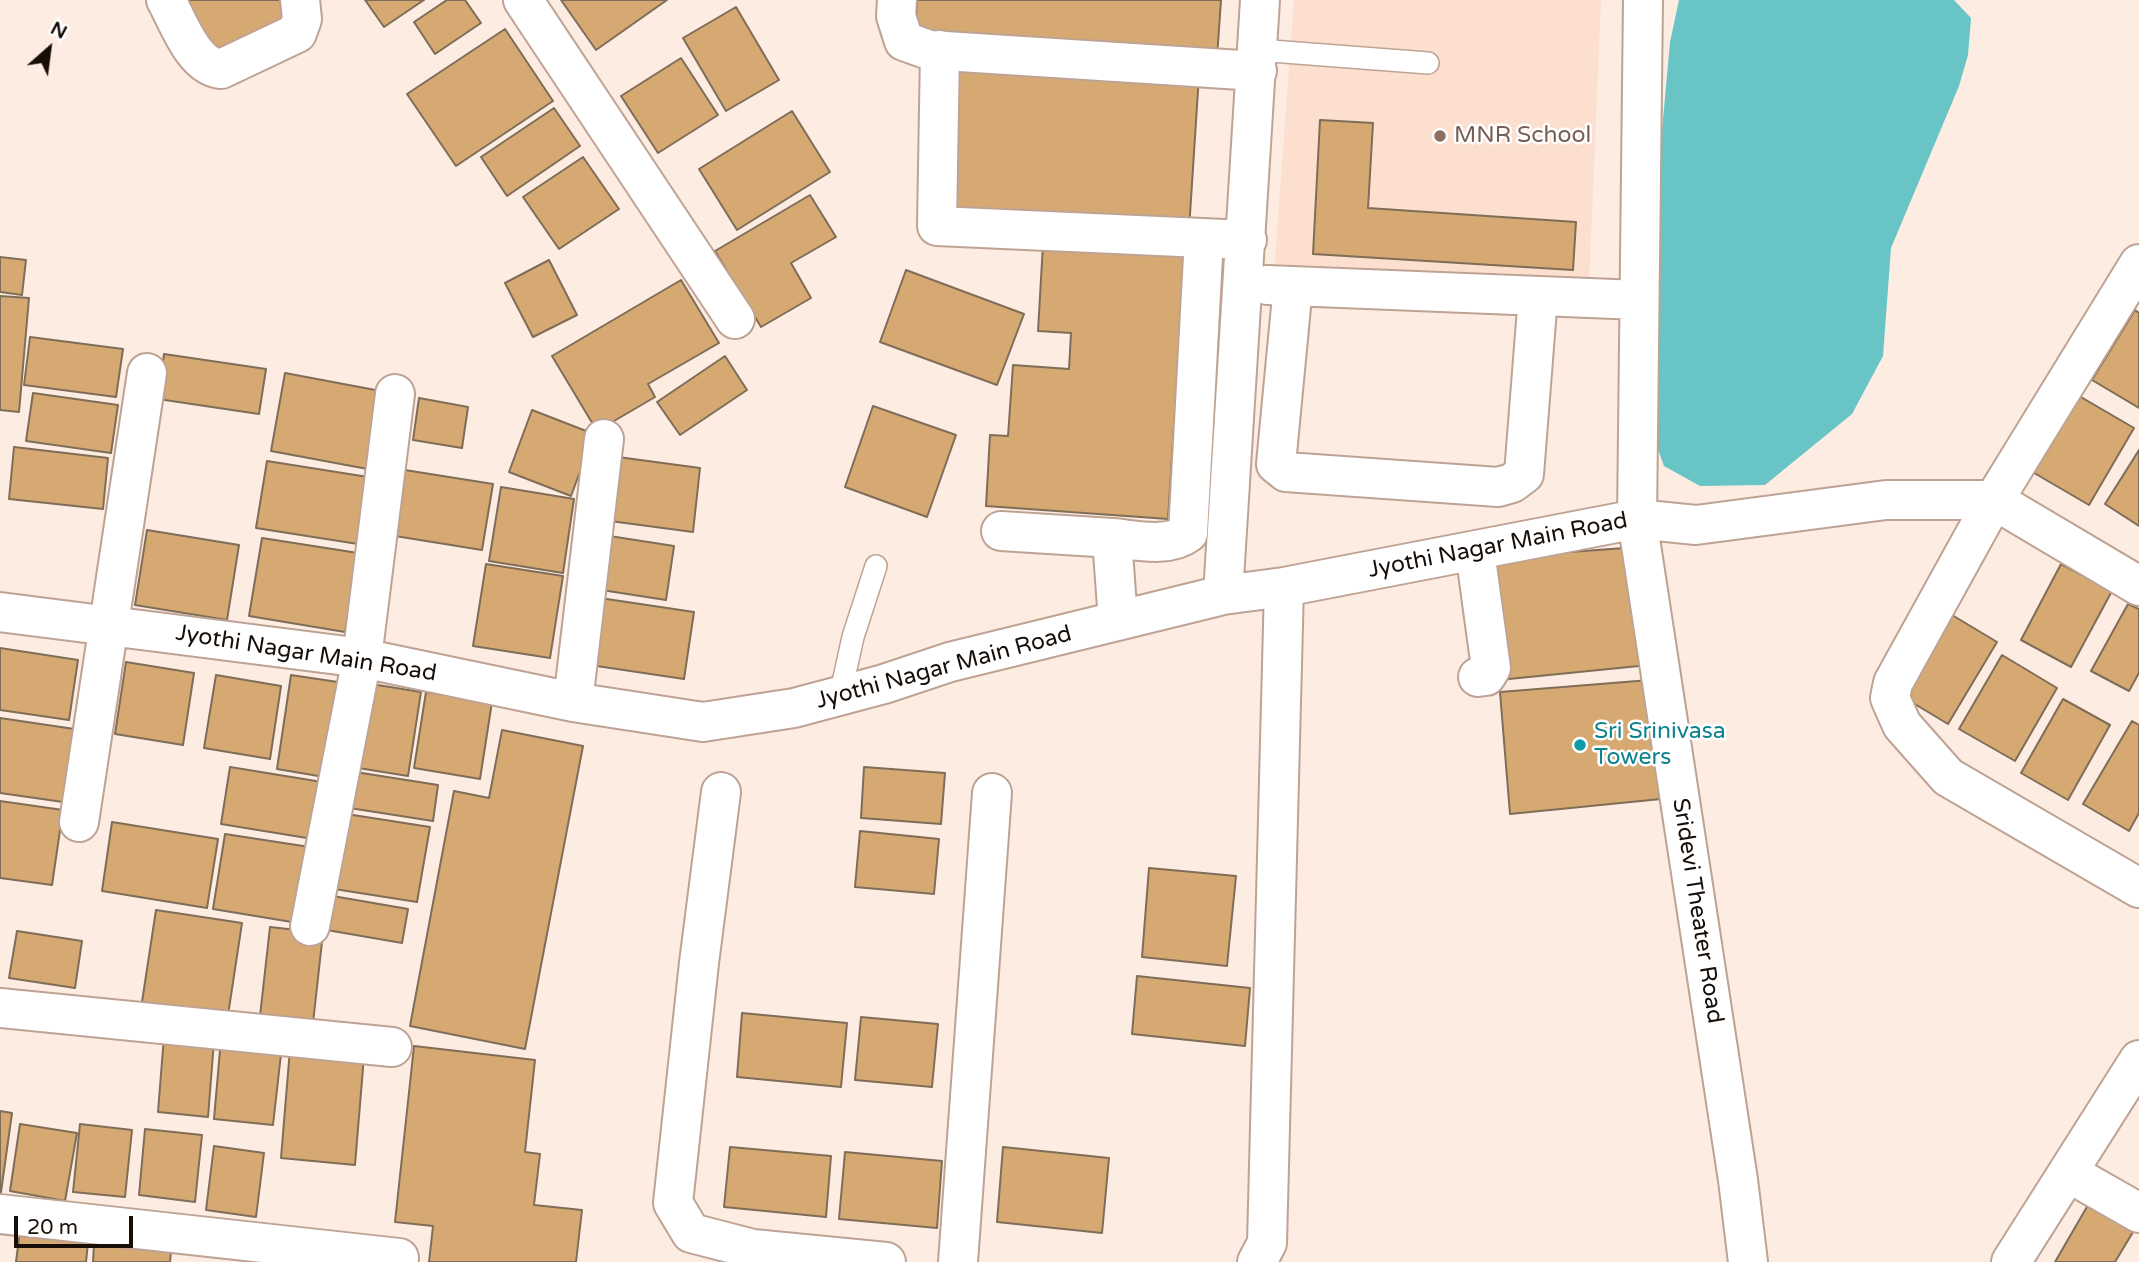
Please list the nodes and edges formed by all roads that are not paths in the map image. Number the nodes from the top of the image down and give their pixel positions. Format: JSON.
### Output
{"nodes":[{"id":1,"x":166,"y":0,"type":"edge"},
{"id":2,"x":300,"y":0,"type":"edge"},
{"id":3,"x":523,"y":0,"type":"edge"},
{"id":4,"x":897,"y":0,"type":"edge"},
{"id":5,"x":1260,"y":0,"type":"edge"},
{"id":6,"x":1643,"y":0,"type":"edge"},
{"id":7,"x":940,"y":50,"type":"junction"},
{"id":8,"x":1257,"y":61,"type":"junction"},
{"id":9,"x":1427,"y":63,"type":"dead end"},
{"id":10,"x":1204,"y":238,"type":"junction"},
{"id":11,"x":1247,"y":240,"type":"junction"},
{"id":12,"x":2139,"y":264,"type":"edge"},
{"id":13,"x":1244,"y":284,"type":"junction"},
{"id":14,"x":1293,"y":286,"type":"junction"},
{"id":15,"x":1538,"y":296,"type":"junction"},
{"id":16,"x":1639,"y":300,"type":"junction"},
{"id":17,"x":734,"y":319,"type":"dead end"},
{"id":18,"x":147,"y":373,"type":"dead end"},
{"id":19,"x":395,"y":394,"type":"dead end"},
{"id":20,"x":604,"y":439,"type":"dead end"},
{"id":21,"x":1994,"y":500,"type":"junction"},
{"id":22,"x":1637,"y":519,"type":"junction"},
{"id":23,"x":1001,"y":531,"type":"dead end"},
{"id":24,"x":1112,"y":538,"type":"junction"},
{"id":25,"x":1475,"y":551,"type":"junction"},
{"id":26,"x":876,"y":566,"type":"dead end"},
{"id":27,"x":2139,"y":586,"type":"edge"},
{"id":28,"x":1284,"y":587,"type":"junction"},
{"id":29,"x":1223,"y":595,"type":"junction"},
{"id":30,"x":0,"y":612,"type":"edge"},
{"id":31,"x":1118,"y":621,"type":"junction"},
{"id":32,"x":108,"y":626,"type":"junction"},
{"id":33,"x":362,"y":658,"type":"junction"},
{"id":34,"x":1478,"y":677,"type":"dead end"},
{"id":35,"x":840,"y":696,"type":"junction"},
{"id":36,"x":573,"y":702,"type":"junction"},
{"id":37,"x":722,"y":792,"type":"dead end"},
{"id":38,"x":992,"y":793,"type":"dead end"},
{"id":39,"x":79,"y":822,"type":"dead end"},
{"id":40,"x":2139,"y":888,"type":"edge"},
{"id":41,"x":310,"y":926,"type":"dead end"},
{"id":42,"x":0,"y":1008,"type":"edge"},
{"id":43,"x":392,"y":1047,"type":"dead end"},
{"id":44,"x":2139,"y":1060,"type":"edge"},
{"id":45,"x":2069,"y":1172,"type":"junction"},
{"id":46,"x":2139,"y":1213,"type":"edge"},
{"id":47,"x":0,"y":1214,"type":"edge"},
{"id":48,"x":399,"y":1258,"type":"dead end"},
{"id":49,"x":886,"y":1262,"type":"edge"},
{"id":50,"x":958,"y":1262,"type":"edge"},
{"id":51,"x":1257,"y":1262,"type":"edge"},
{"id":52,"x":1748,"y":1262,"type":"edge"},
{"id":53,"x":2011,"y":1262,"type":"edge"}],
"edges":[{"from":1,"to":2,"type":"street"},
{"from":3,"to":17,"type":"street"},
{"from":4,"to":7,"type":"street"},
{"from":5,"to":8,"type":"street"},
{"from":6,"to":16,"type":"street","name":"Sridevi Theater Road"},
{"from":7,"to":8,"type":"street"},
{"from":7,"to":10,"type":"street"},
{"from":8,"to":9,"type":"lane"},
{"from":8,"to":11,"type":"street"},
{"from":10,"to":11,"type":"street"},
{"from":10,"to":24,"type":"street"},
{"from":11,"to":13,"type":"street"},
{"from":12,"to":21,"type":"street"},
{"from":13,"to":14,"type":"street"},
{"from":13,"to":29,"type":"street"},
{"from":14,"to":15,"type":"street"},
{"from":14,"to":15,"type":"street"},
{"from":15,"to":16,"type":"street"},
{"from":16,"to":22,"type":"street","name":"Sridevi Theater Road"},
{"from":18,"to":32,"type":"street"},
{"from":19,"to":33,"type":"street"},
{"from":20,"to":36,"type":"street"},
{"from":21,"to":22,"type":"street","name":"Jyothi Nagar Main Road"},
{"from":21,"to":27,"type":"street"},
{"from":21,"to":40,"type":"street"},
{"from":22,"to":25,"type":"street","name":"Jyothi Nagar Main Road"},
{"from":22,"to":52,"type":"street","name":"Sridevi Theater Road"},
{"from":23,"to":24,"type":"street"},
{"from":24,"to":31,"type":"street"},
{"from":25,"to":28,"type":"street","name":"Jyothi Nagar Main Road"},
{"from":25,"to":34,"type":"street"},
{"from":26,"to":35,"type":"lane"},
{"from":28,"to":29,"type":"street","name":"Jyothi Nagar Main Road"},
{"from":28,"to":51,"type":"street"},
{"from":29,"to":31,"type":"street","name":"Jyothi Nagar Main Road"},
{"from":30,"to":32,"type":"street","name":"Jyothi Nagar Main Road"},
{"from":31,"to":35,"type":"street","name":"Jyothi Nagar Main Road"},
{"from":32,"to":33,"type":"street","name":"Jyothi Nagar Main Road"},
{"from":32,"to":39,"type":"street"},
{"from":33,"to":36,"type":"street","name":"Jyothi Nagar Main Road"},
{"from":33,"to":41,"type":"street"},
{"from":35,"to":36,"type":"street","name":"Jyothi Nagar Main Road"},
{"from":37,"to":49,"type":"street"},
{"from":38,"to":50,"type":"street"},
{"from":42,"to":43,"type":"street"},
{"from":44,"to":45,"type":"street"},
{"from":45,"to":46,"type":"street"},
{"from":45,"to":53,"type":"street"},
{"from":47,"to":48,"type":"street"}]}
